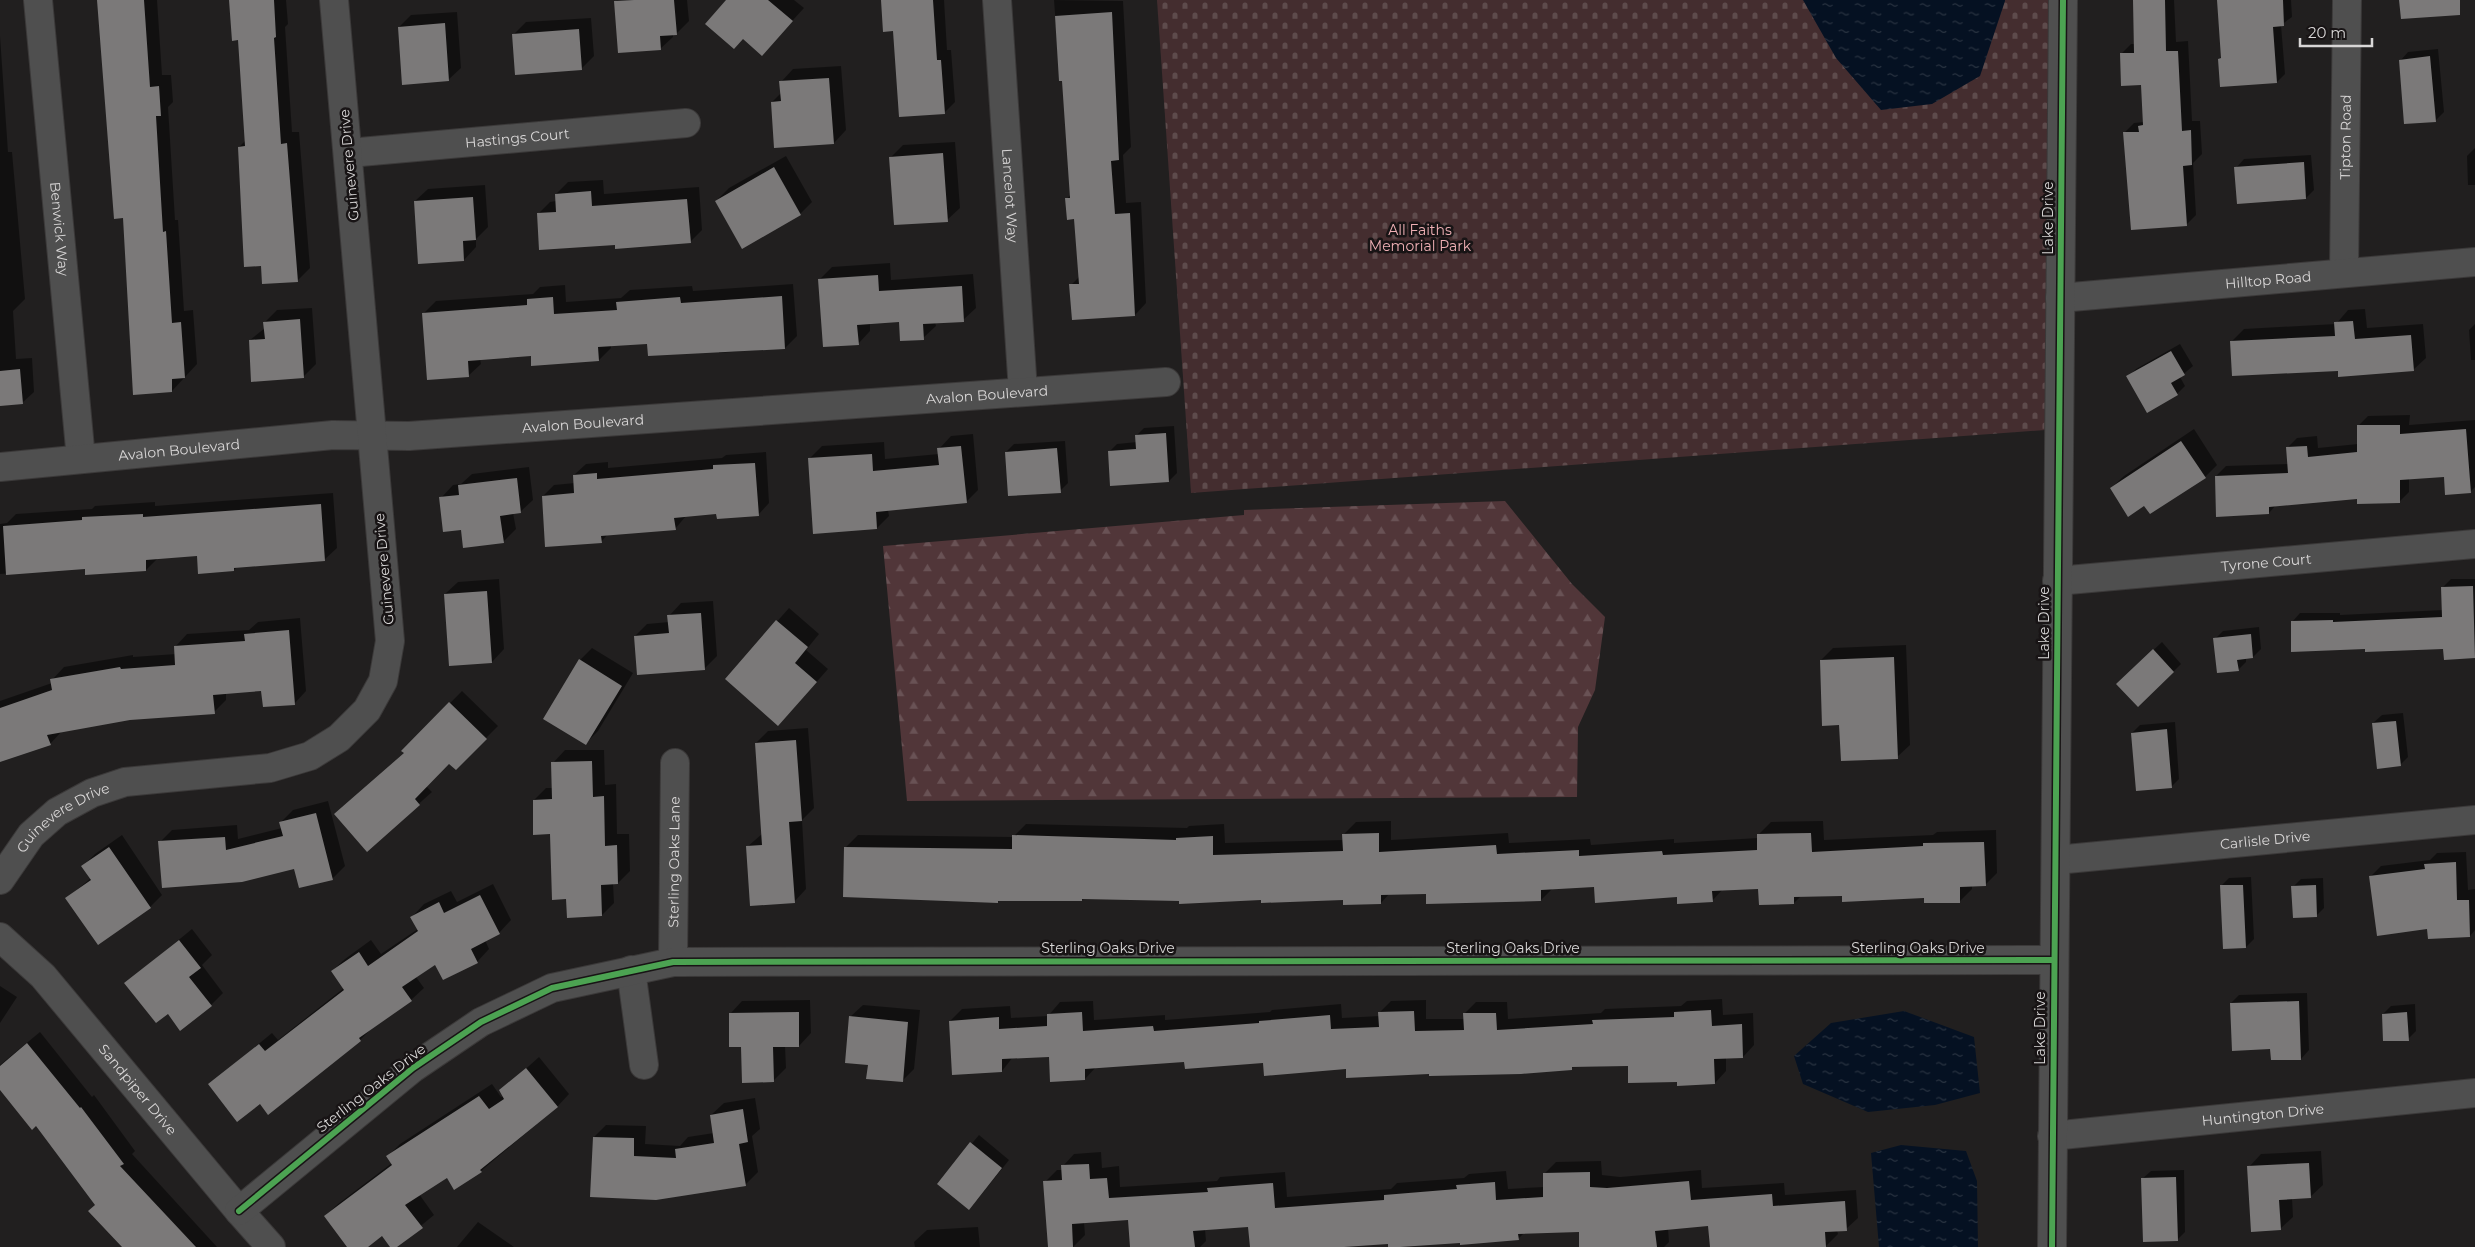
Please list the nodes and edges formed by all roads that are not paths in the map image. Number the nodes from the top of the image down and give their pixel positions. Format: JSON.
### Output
{"nodes":[{"id":1,"x":38,"y":0,"type":"edge"},
{"id":2,"x":334,"y":0,"type":"edge"},
{"id":3,"x":997,"y":0,"type":"edge"},
{"id":4,"x":2063,"y":0,"type":"edge"},
{"id":5,"x":2347,"y":0,"type":"edge"},
{"id":6,"x":686,"y":123,"type":"dead end"},
{"id":7,"x":348,"y":153,"type":"junction"},
{"id":8,"x":2475,"y":262,"type":"edge"},
{"id":9,"x":2344,"y":273,"type":"junction"},
{"id":10,"x":2060,"y":298,"type":"junction"},
{"id":11,"x":1166,"y":382,"type":"dead end"},
{"id":12,"x":1023,"y":391,"type":"junction"},
{"id":13,"x":373,"y":436,"type":"junction"},
{"id":14,"x":80,"y":459,"type":"junction"},
{"id":15,"x":0,"y":467,"type":"edge"},
{"id":16,"x":2475,"y":544,"type":"edge"},
{"id":17,"x":2057,"y":581,"type":"junction"},
{"id":18,"x":674,"y":763,"type":"dead end"},
{"id":19,"x":2475,"y":820,"type":"edge"},
{"id":20,"x":2056,"y":860,"type":"junction"},
{"id":21,"x":0,"y":880,"type":"edge"},
{"id":22,"x":0,"y":937,"type":"edge"},
{"id":23,"x":2054,"y":960,"type":"junction"},
{"id":24,"x":673,"y":962,"type":"junction"},
{"id":25,"x":631,"y":970,"type":"junction"},
{"id":26,"x":644,"y":1065,"type":"dead end"},
{"id":27,"x":2475,"y":1093,"type":"edge"},
{"id":28,"x":2052,"y":1136,"type":"junction"},
{"id":29,"x":239,"y":1211,"type":"junction"},
{"id":30,"x":272,"y":1247,"type":"edge"},
{"id":31,"x":2052,"y":1247,"type":"edge"}],
"edges":[{"from":1,"to":14,"type":"street","name":"Benwick Way"},
{"from":2,"to":7,"type":"street","name":"Guinevere Drive"},
{"from":3,"to":12,"type":"street","name":"Lancelot Way"},
{"from":4,"to":10,"type":"street","name":"Lake Drive"},
{"from":5,"to":9,"type":"street","name":"Tipton Road"},
{"from":6,"to":7,"type":"street","name":"Hastings Court"},
{"from":7,"to":13,"type":"street","name":"Guinevere Drive"},
{"from":8,"to":9,"type":"street","name":"Hilltop Road"},
{"from":9,"to":10,"type":"street","name":"Hilltop Road"},
{"from":10,"to":17,"type":"street","name":"Lake Drive"},
{"from":11,"to":12,"type":"street","name":"Avalon Boulevard"},
{"from":12,"to":13,"type":"street","name":"Avalon Boulevard"},
{"from":13,"to":14,"type":"street","name":"Avalon Boulevard"},
{"from":13,"to":21,"type":"street","name":"Guinevere Drive"},
{"from":14,"to":15,"type":"street","name":"Avalon Boulevard"},
{"from":16,"to":17,"type":"street","name":"Tyrone Court"},
{"from":17,"to":20,"type":"street","name":"Lake Drive"},
{"from":18,"to":24,"type":"street","name":"Sterling Oaks Lane"},
{"from":19,"to":20,"type":"street","name":"Carlisle Drive"},
{"from":20,"to":23,"type":"street","name":"Lake Drive"},
{"from":22,"to":29,"type":"street","name":"Sandpiper Drive"},
{"from":23,"to":24,"type":"street","name":"Sterling Oaks Drive"},
{"from":23,"to":28,"type":"street","name":"Lake Drive"},
{"from":24,"to":25,"type":"street","name":"Sterling Oaks Drive"},
{"from":25,"to":26,"type":"street"},
{"from":25,"to":29,"type":"street","name":"Sterling Oaks Drive"},
{"from":27,"to":28,"type":"street","name":"Huntington Drive"},
{"from":28,"to":31,"type":"street","name":"Lake Drive"},
{"from":29,"to":30,"type":"street","name":"Sandpiper Drive"}]}
